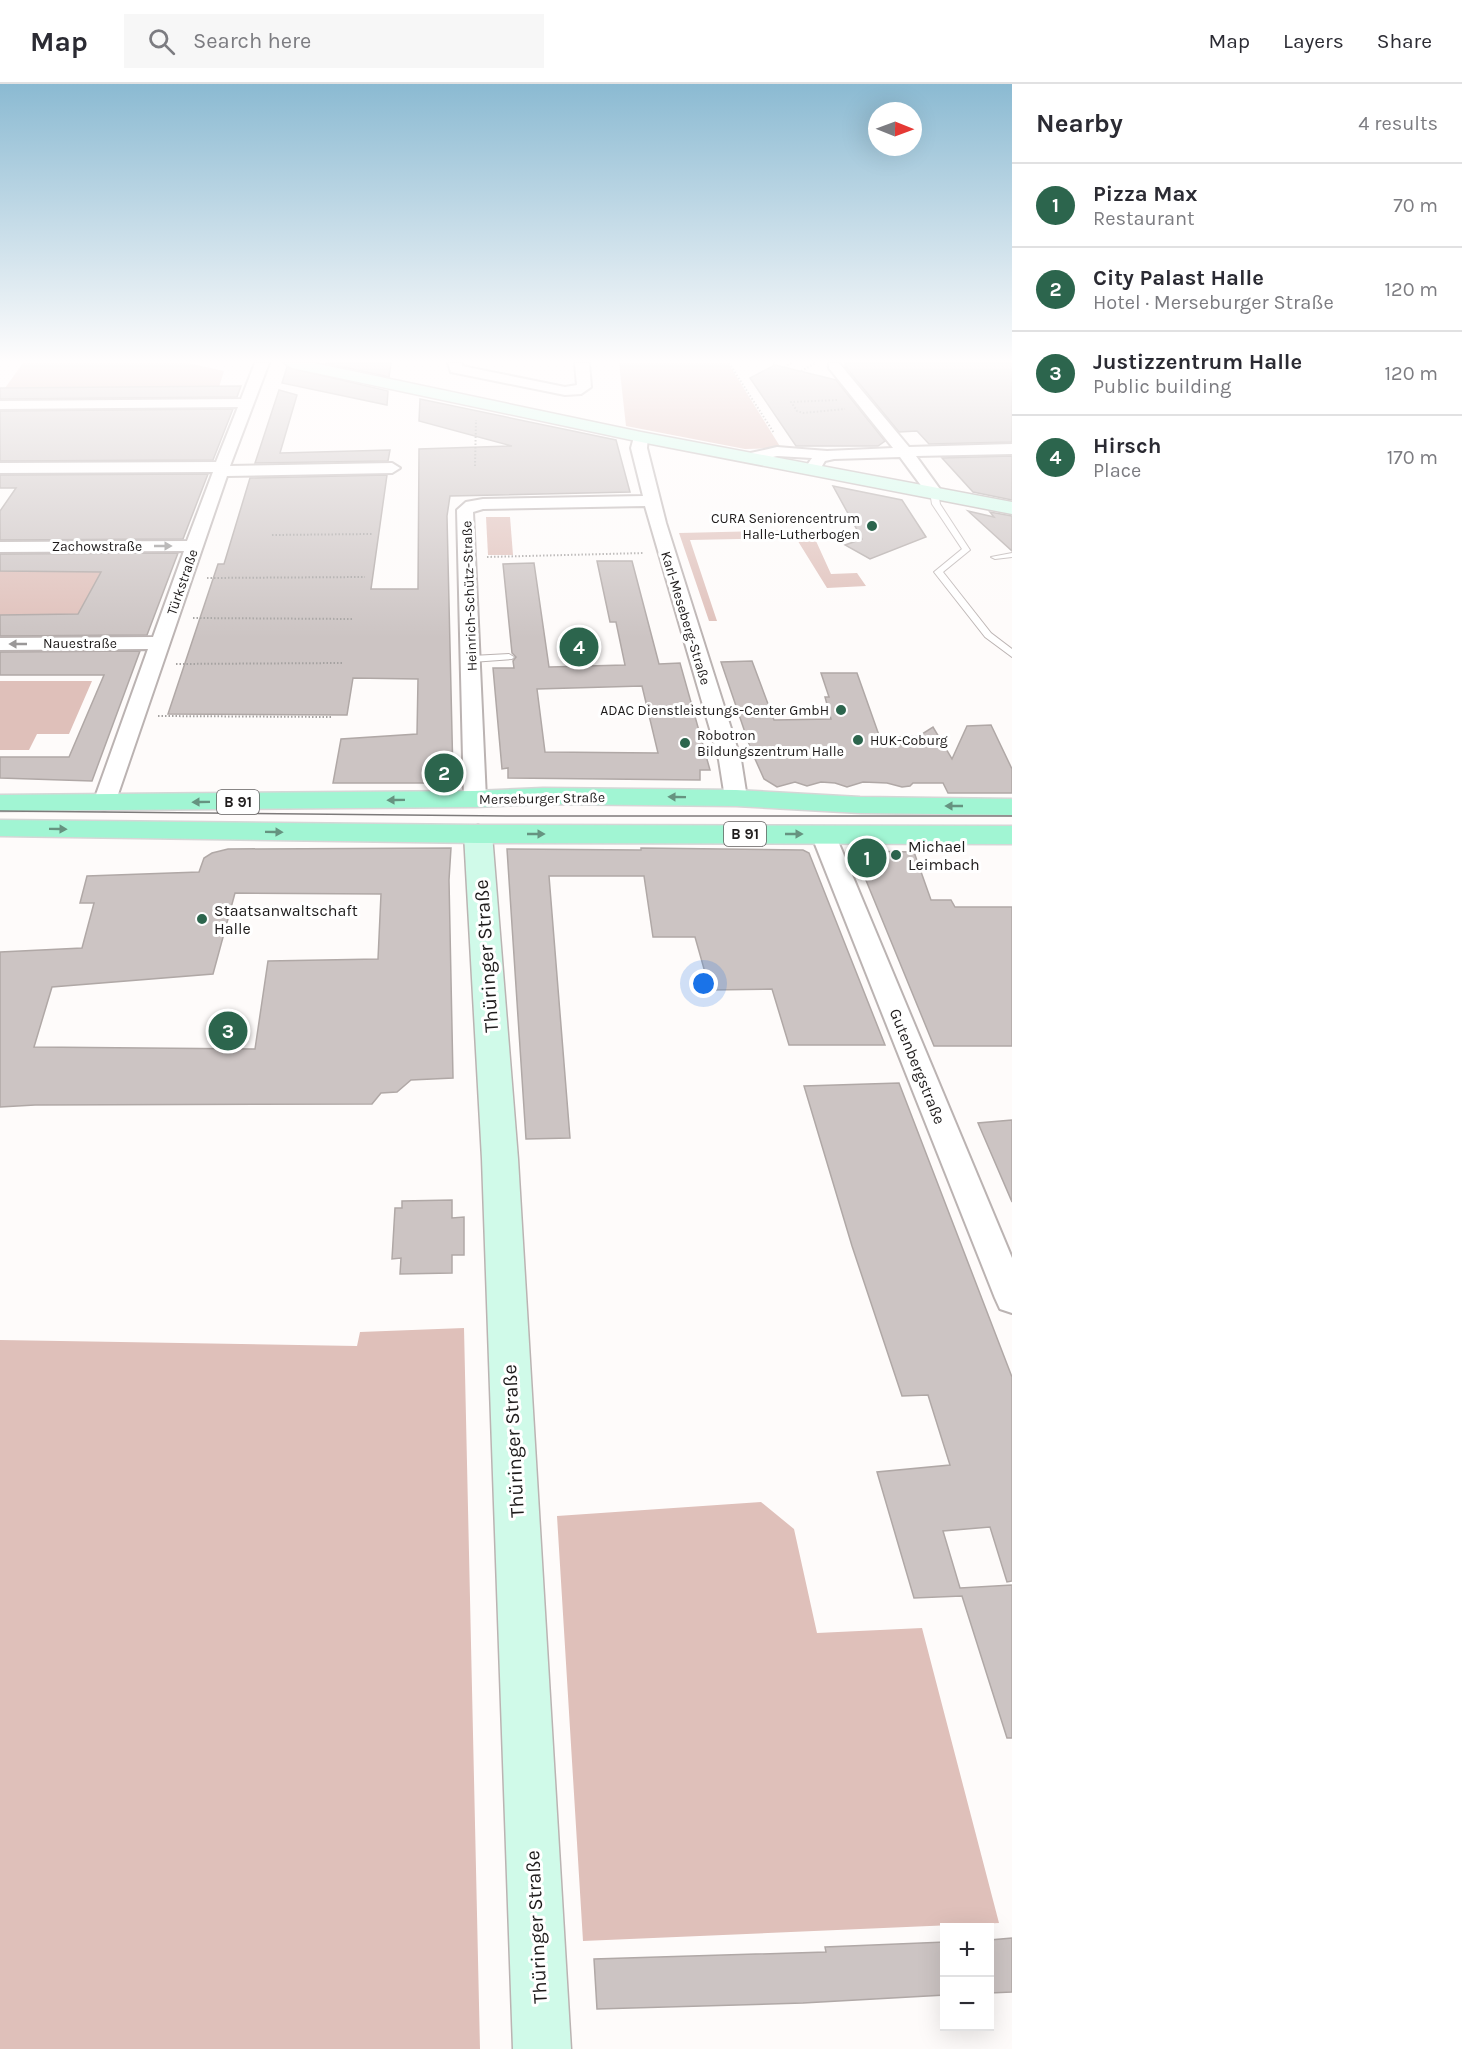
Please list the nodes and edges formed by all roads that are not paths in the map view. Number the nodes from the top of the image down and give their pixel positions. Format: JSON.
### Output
{"nodes":[{"id":1,"x":227,"y":455,"type":"edge"},
{"id":2,"x":641,"y":455,"type":"edge"},
{"id":3,"x":738,"y":455,"type":"edge"},
{"id":4,"x":758,"y":455,"type":"edge"},
{"id":5,"x":792,"y":455,"type":"edge"},
{"id":6,"x":882,"y":455,"type":"edge"},
{"id":7,"x":907,"y":455,"type":"edge"},
{"id":8,"x":751,"y":457,"type":"junction"},
{"id":9,"x":819,"y":462,"type":"junction"},
{"id":10,"x":0,"y":468,"type":"edge"},
{"id":11,"x":392,"y":468,"type":"dead end"},
{"id":12,"x":221,"y":469,"type":"junction"},
{"id":13,"x":934,"y":492,"type":"junction"},
{"id":14,"x":652,"y":501,"type":"junction"},
{"id":15,"x":1012,"y":508,"type":"edge"},
{"id":16,"x":194,"y":546,"type":"junction"},
{"id":17,"x":0,"y":547,"type":"edge"},
{"id":18,"x":1012,"y":555,"type":"edge"},
{"id":19,"x":995,"y":557,"type":"dead end"},
{"id":20,"x":161,"y":643,"type":"junction"},
{"id":21,"x":0,"y":644,"type":"edge"},
{"id":22,"x":1012,"y":654,"type":"edge"},
{"id":23,"x":509,"y":657,"type":"dead end"},
{"id":24,"x":472,"y":659,"type":"junction"},
{"id":25,"x":108,"y":794,"type":"junction"},
{"id":26,"x":736,"y":798,"type":"junction"},
{"id":27,"x":476,"y":799,"type":"junction"},
{"id":28,"x":0,"y":803,"type":"edge"},
{"id":29,"x":1012,"y":807,"type":"edge"},
{"id":30,"x":0,"y":828,"type":"edge"},
{"id":31,"x":478,"y":834,"type":"junction"},
{"id":32,"x":823,"y":834,"type":"junction"},
{"id":33,"x":1012,"y":835,"type":"edge"},
{"id":34,"x":1012,"y":1298,"type":"edge"},
{"id":35,"x":542,"y":2049,"type":"edge"}],
"edges":[{"from":1,"to":12,"type":"street","name":"Türkstraße"},
{"from":2,"to":14,"type":"street","name":"Karl-Meseberg-Straße"},
{"from":3,"to":8,"type":"street"},
{"from":4,"to":8,"type":"street"},
{"from":5,"to":9,"type":"street"},
{"from":6,"to":9,"type":"street"},
{"from":7,"to":13,"type":"street"},
{"from":8,"to":9,"type":"street"},
{"from":9,"to":13,"type":"street"},
{"from":10,"to":12,"type":"street"},
{"from":11,"to":12,"type":"street"},
{"from":12,"to":16,"type":"street","name":"Türkstraße"},
{"from":13,"to":15,"type":"street"},
{"from":13,"to":22,"type":"lane"},
{"from":14,"to":24,"type":"street","name":"Heinrich-Schütz-Straße"},
{"from":14,"to":26,"type":"street","name":"Karl-Meseberg-Straße"},
{"from":17,"to":16,"type":"street","name":"Zachowstraße","one_way":true},
{"from":16,"to":20,"type":"street","name":"Türkstraße"},
{"from":18,"to":19,"type":"lane"},
{"from":20,"to":21,"type":"street","name":"Nauestraße","one_way":true},
{"from":20,"to":25,"type":"street","name":"Türkstraße"},
{"from":23,"to":24,"type":"lane"},
{"from":24,"to":27,"type":"street","name":"Heinrich-Schütz-Straße"},
{"from":27,"to":25,"type":"main road","name":"Merseburger Straße","number":"B 91","one_way":true},
{"from":25,"to":28,"type":"main road","name":"Merseburger Straße","number":"B 91"},
{"from":26,"to":27,"type":"main road","name":"Merseburger Straße","number":"B 91","one_way":true},
{"from":29,"to":26,"type":"main road","name":"Merseburger Straße","number":"B 91","one_way":true},
{"from":27,"to":31,"type":"main road"},
{"from":30,"to":31,"type":"main road","number":"B 91","one_way":true},
{"from":31,"to":32,"type":"main road","number":"B 91","one_way":true},
{"from":31,"to":35,"type":"street","name":"Thüringer Straße"},
{"from":32,"to":33,"type":"main road","number":"B 91"},
{"from":32,"to":34,"type":"street","name":"Gutenbergstraße"}]}
